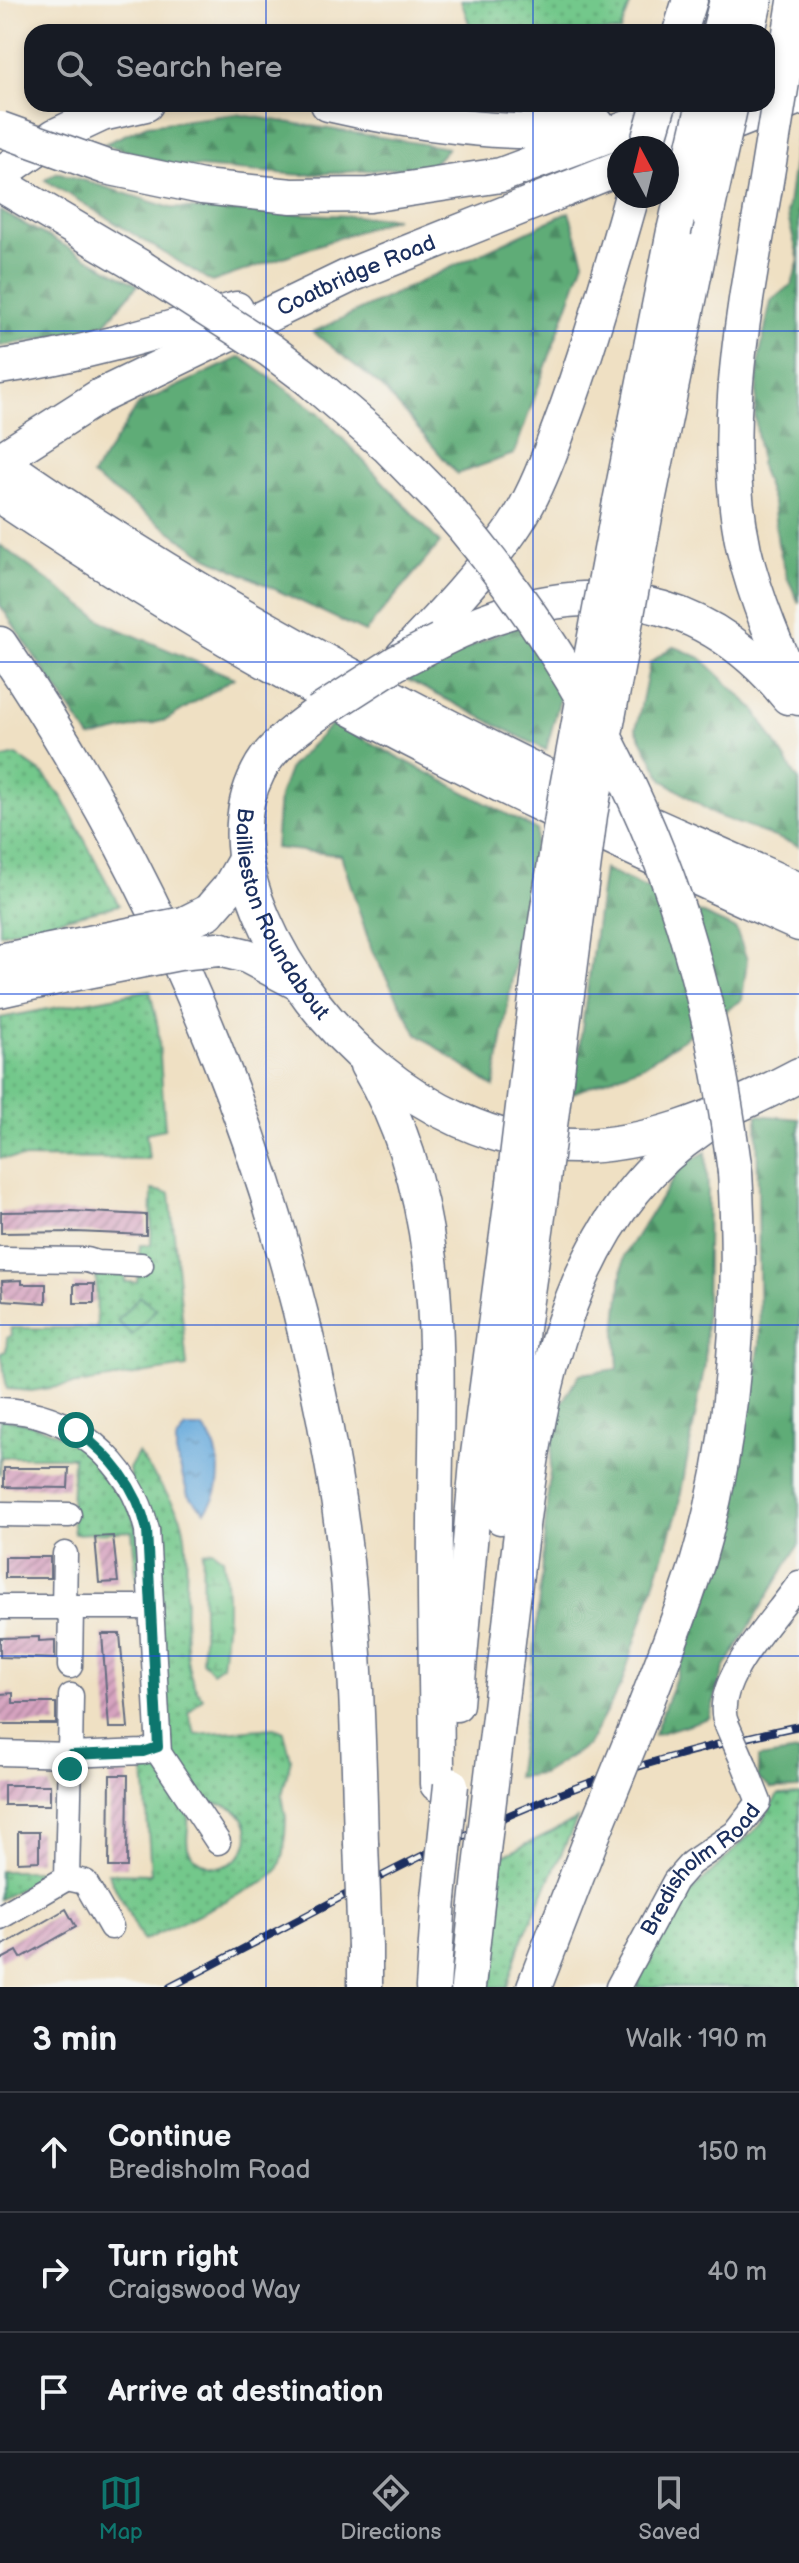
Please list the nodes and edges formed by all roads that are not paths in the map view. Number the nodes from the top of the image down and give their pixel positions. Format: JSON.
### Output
{"nodes":[{"id":1,"x":690,"y":0,"type":"edge"},
{"id":2,"x":796,"y":1,"type":"edge"},
{"id":3,"x":682,"y":24,"type":"edge"},
{"id":4,"x":799,"y":65,"type":"edge"},
{"id":5,"x":775,"y":73,"type":"edge"},
{"id":6,"x":799,"y":97,"type":"edge"},
{"id":7,"x":775,"y":106,"type":"edge"},
{"id":8,"x":111,"y":112,"type":"edge"},
{"id":9,"x":367,"y":112,"type":"edge"},
{"id":10,"x":640,"y":112,"type":"edge"},
{"id":11,"x":657,"y":112,"type":"edge"},
{"id":12,"x":670,"y":112,"type":"edge"},
{"id":13,"x":702,"y":112,"type":"edge"},
{"id":14,"x":729,"y":112,"type":"edge"},
{"id":15,"x":761,"y":112,"type":"edge"},
{"id":16,"x":0,"y":129,"type":"edge"},
{"id":17,"x":650,"y":136,"type":"edge"},
{"id":18,"x":679,"y":144,"type":"edge"},
{"id":19,"x":607,"y":173,"type":"edge"},
{"id":20,"x":8,"y":185,"type":"edge"},
{"id":21,"x":628,"y":208,"type":"edge"},
{"id":22,"x":351,"y":275,"type":"junction"},
{"id":23,"x":0,"y":367,"type":"edge"},
{"id":24,"x":0,"y":461,"type":"edge"},
{"id":25,"x":0,"y":496,"type":"edge"},
{"id":26,"x":633,"y":504,"type":"junction"},
{"id":27,"x":435,"y":634,"type":"junction"},
{"id":28,"x":0,"y":644,"type":"edge"},
{"id":29,"x":799,"y":698,"type":"edge"},
{"id":30,"x":799,"y":711,"type":"edge"},
{"id":31,"x":245,"y":860,"type":"junction"},
{"id":32,"x":799,"y":890,"type":"edge"},
{"id":33,"x":799,"y":924,"type":"edge"},
{"id":34,"x":0,"y":961,"type":"edge"},
{"id":35,"x":69,"y":961,"type":"junction"},
{"id":36,"x":296,"y":982,"type":"junction"},
{"id":37,"x":0,"y":990,"type":"edge"},
{"id":38,"x":359,"y":1052,"type":"junction"},
{"id":39,"x":796,"y":1079,"type":"edge"},
{"id":40,"x":743,"y":1101,"type":"junction"},
{"id":41,"x":0,"y":1259,"type":"edge"},
{"id":42,"x":141,"y":1265,"type":"dead end"},
{"id":43,"x":0,"y":1410,"type":"edge"},
{"id":44,"x":0,"y":1514,"type":"edge"},
{"id":45,"x":69,"y":1515,"type":"dead end"},
{"id":46,"x":65,"y":1554,"type":"dead end"},
{"id":47,"x":799,"y":1583,"type":"edge"},
{"id":48,"x":0,"y":1607,"type":"edge"},
{"id":49,"x":151,"y":1607,"type":"junction"},
{"id":50,"x":68,"y":1609,"type":"junction"},
{"id":51,"x":70,"y":1666,"type":"dead end"},
{"id":52,"x":71,"y":1696,"type":"dead end"},
{"id":53,"x":158,"y":1747,"type":"junction"},
{"id":54,"x":0,"y":1753,"type":"edge"},
{"id":55,"x":70,"y":1755,"type":"junction"},
{"id":56,"x":463,"y":1790,"type":"junction"},
{"id":57,"x":218,"y":1842,"type":"dead end"},
{"id":58,"x":67,"y":1878,"type":"junction"},
{"id":59,"x":462,"y":1885,"type":"junction"},
{"id":60,"x":0,"y":1917,"type":"edge"},
{"id":61,"x":111,"y":1927,"type":"dead end"},
{"id":62,"x":365,"y":1987,"type":"edge"},
{"id":63,"x":433,"y":1987,"type":"edge"},
{"id":64,"x":465,"y":1987,"type":"edge"},
{"id":65,"x":534,"y":1987,"type":"edge"},
{"id":66,"x":618,"y":1987,"type":"edge"}],
"edges":[{"from":1,"to":3,"type":"highway"},
{"from":2,"to":29,"type":"highway","bridge":true},
{"from":4,"to":5,"type":"highway"},
{"from":6,"to":7,"type":"highway"},
{"from":8,"to":20,"type":"highway"},
{"from":9,"to":10,"type":"highway"},
{"from":11,"to":17,"type":"highway","bridge":true},
{"from":12,"to":16,"type":"highway","bridge":true},
{"from":13,"to":26,"type":"highway","bridge":true},
{"from":14,"to":26,"type":"highway","bridge":true},
{"from":15,"to":18,"type":"highway"},
{"from":19,"to":22,"type":"highway","name":"Coatbridge Road"},
{"from":20,"to":65,"type":"highway","bridge":true},
{"from":21,"to":27,"type":"highway"},
{"from":22,"to":23,"type":"highway"},
{"from":22,"to":24,"type":"highway","name":"Coatbridge Road"},
{"from":24,"to":32,"type":"highway"},
{"from":25,"to":33,"type":"highway"},
{"from":26,"to":56,"type":"highway","bridge":true},
{"from":27,"to":30,"type":"highway","name":"Baillieston Roundabout"},
{"from":27,"to":31,"type":"highway","name":"Baillieston Roundabout","bridge":true},
{"from":28,"to":62,"type":"highway","bridge":true},
{"from":31,"to":35,"type":"highway","bridge":true},
{"from":31,"to":36,"type":"highway","name":"Baillieston Roundabout"},
{"from":34,"to":35,"type":"highway"},
{"from":35,"to":36,"type":"highway","bridge":true},
{"from":35,"to":37,"type":"highway"},
{"from":36,"to":38,"type":"highway","name":"Baillieston Roundabout"},
{"from":38,"to":40,"type":"highway","name":"Baillieston Roundabout"},
{"from":38,"to":56,"type":"highway"},
{"from":39,"to":40,"type":"highway","name":"Baillieston Roundabout"},
{"from":40,"to":56,"type":"highway"},
{"from":41,"to":42,"type":"street"},
{"from":43,"to":49,"type":"street"},
{"from":44,"to":45,"type":"street"},
{"from":46,"to":50,"type":"street"},
{"from":47,"to":66,"type":"street","name":"Bredisholm Road","bridge":true},
{"from":48,"to":50,"type":"street"},
{"from":49,"to":50,"type":"street"},
{"from":49,"to":53,"type":"street"},
{"from":50,"to":51,"type":"street"},
{"from":52,"to":55,"type":"street"},
{"from":53,"to":55,"type":"street"},
{"from":53,"to":57,"type":"street"},
{"from":54,"to":55,"type":"street"},
{"from":55,"to":58,"type":"street"},
{"from":56,"to":59,"type":"highway","bridge":true},
{"from":56,"to":59,"type":"highway","bridge":true},
{"from":58,"to":60,"type":"street"},
{"from":58,"to":61,"type":"street"},
{"from":59,"to":63,"type":"highway"},
{"from":59,"to":64,"type":"highway"}]}
